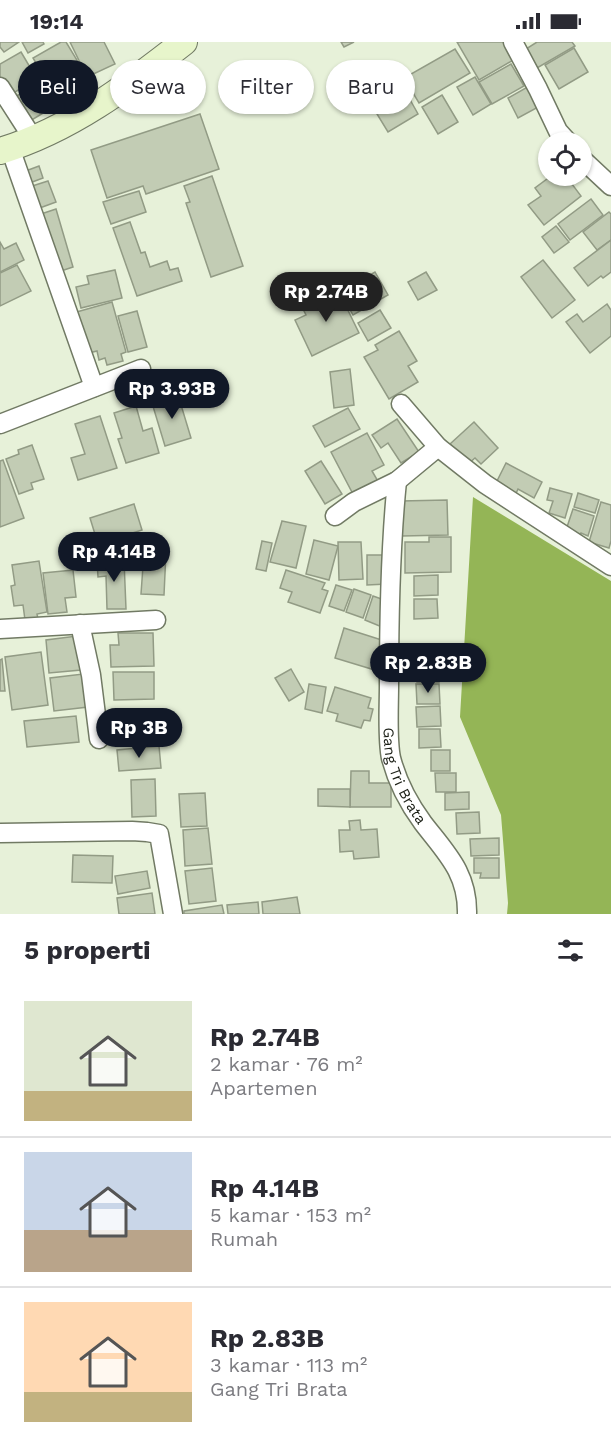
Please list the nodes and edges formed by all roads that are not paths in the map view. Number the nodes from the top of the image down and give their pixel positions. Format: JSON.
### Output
{"nodes":[{"id":1,"x":184,"y":42,"type":"edge"},
{"id":2,"x":513,"y":42,"type":"edge"},
{"id":3,"x":0,"y":87,"type":"edge"},
{"id":4,"x":559,"y":132,"type":"edge"},
{"id":5,"x":15,"y":146,"type":"edge"},
{"id":6,"x":592,"y":168,"type":"edge"},
{"id":7,"x":611,"y":186,"type":"edge"},
{"id":8,"x":141,"y":369,"type":"dead end"},
{"id":9,"x":94,"y":387,"type":"junction"},
{"id":10,"x":401,"y":404,"type":"dead end"},
{"id":11,"x":0,"y":424,"type":"edge"},
{"id":12,"x":438,"y":447,"type":"junction"},
{"id":13,"x":397,"y":481,"type":"junction"},
{"id":14,"x":335,"y":516,"type":"dead end"},
{"id":15,"x":611,"y":566,"type":"edge"},
{"id":16,"x":156,"y":620,"type":"dead end"},
{"id":17,"x":80,"y":624,"type":"junction"},
{"id":18,"x":0,"y":629,"type":"edge"},
{"id":19,"x":99,"y":739,"type":"dead end"},
{"id":20,"x":0,"y":833,"type":"edge"},
{"id":21,"x":173,"y":914,"type":"edge"},
{"id":22,"x":467,"y":914,"type":"edge"}],
"edges":[{"from":1,"to":5,"type":"street"},
{"from":2,"to":4,"type":"street"},
{"from":3,"to":5,"type":"street"},
{"from":5,"to":9,"type":"street"},
{"from":6,"to":7,"type":"street"},
{"from":8,"to":9,"type":"street"},
{"from":9,"to":11,"type":"street"},
{"from":10,"to":12,"type":"street"},
{"from":12,"to":13,"type":"street"},
{"from":12,"to":15,"type":"street"},
{"from":13,"to":14,"type":"street"},
{"from":13,"to":22,"type":"street","name":"Gang Tri Brata"},
{"from":16,"to":17,"type":"street"},
{"from":17,"to":18,"type":"street"},
{"from":17,"to":19,"type":"street"},
{"from":20,"to":21,"type":"street"}]}
